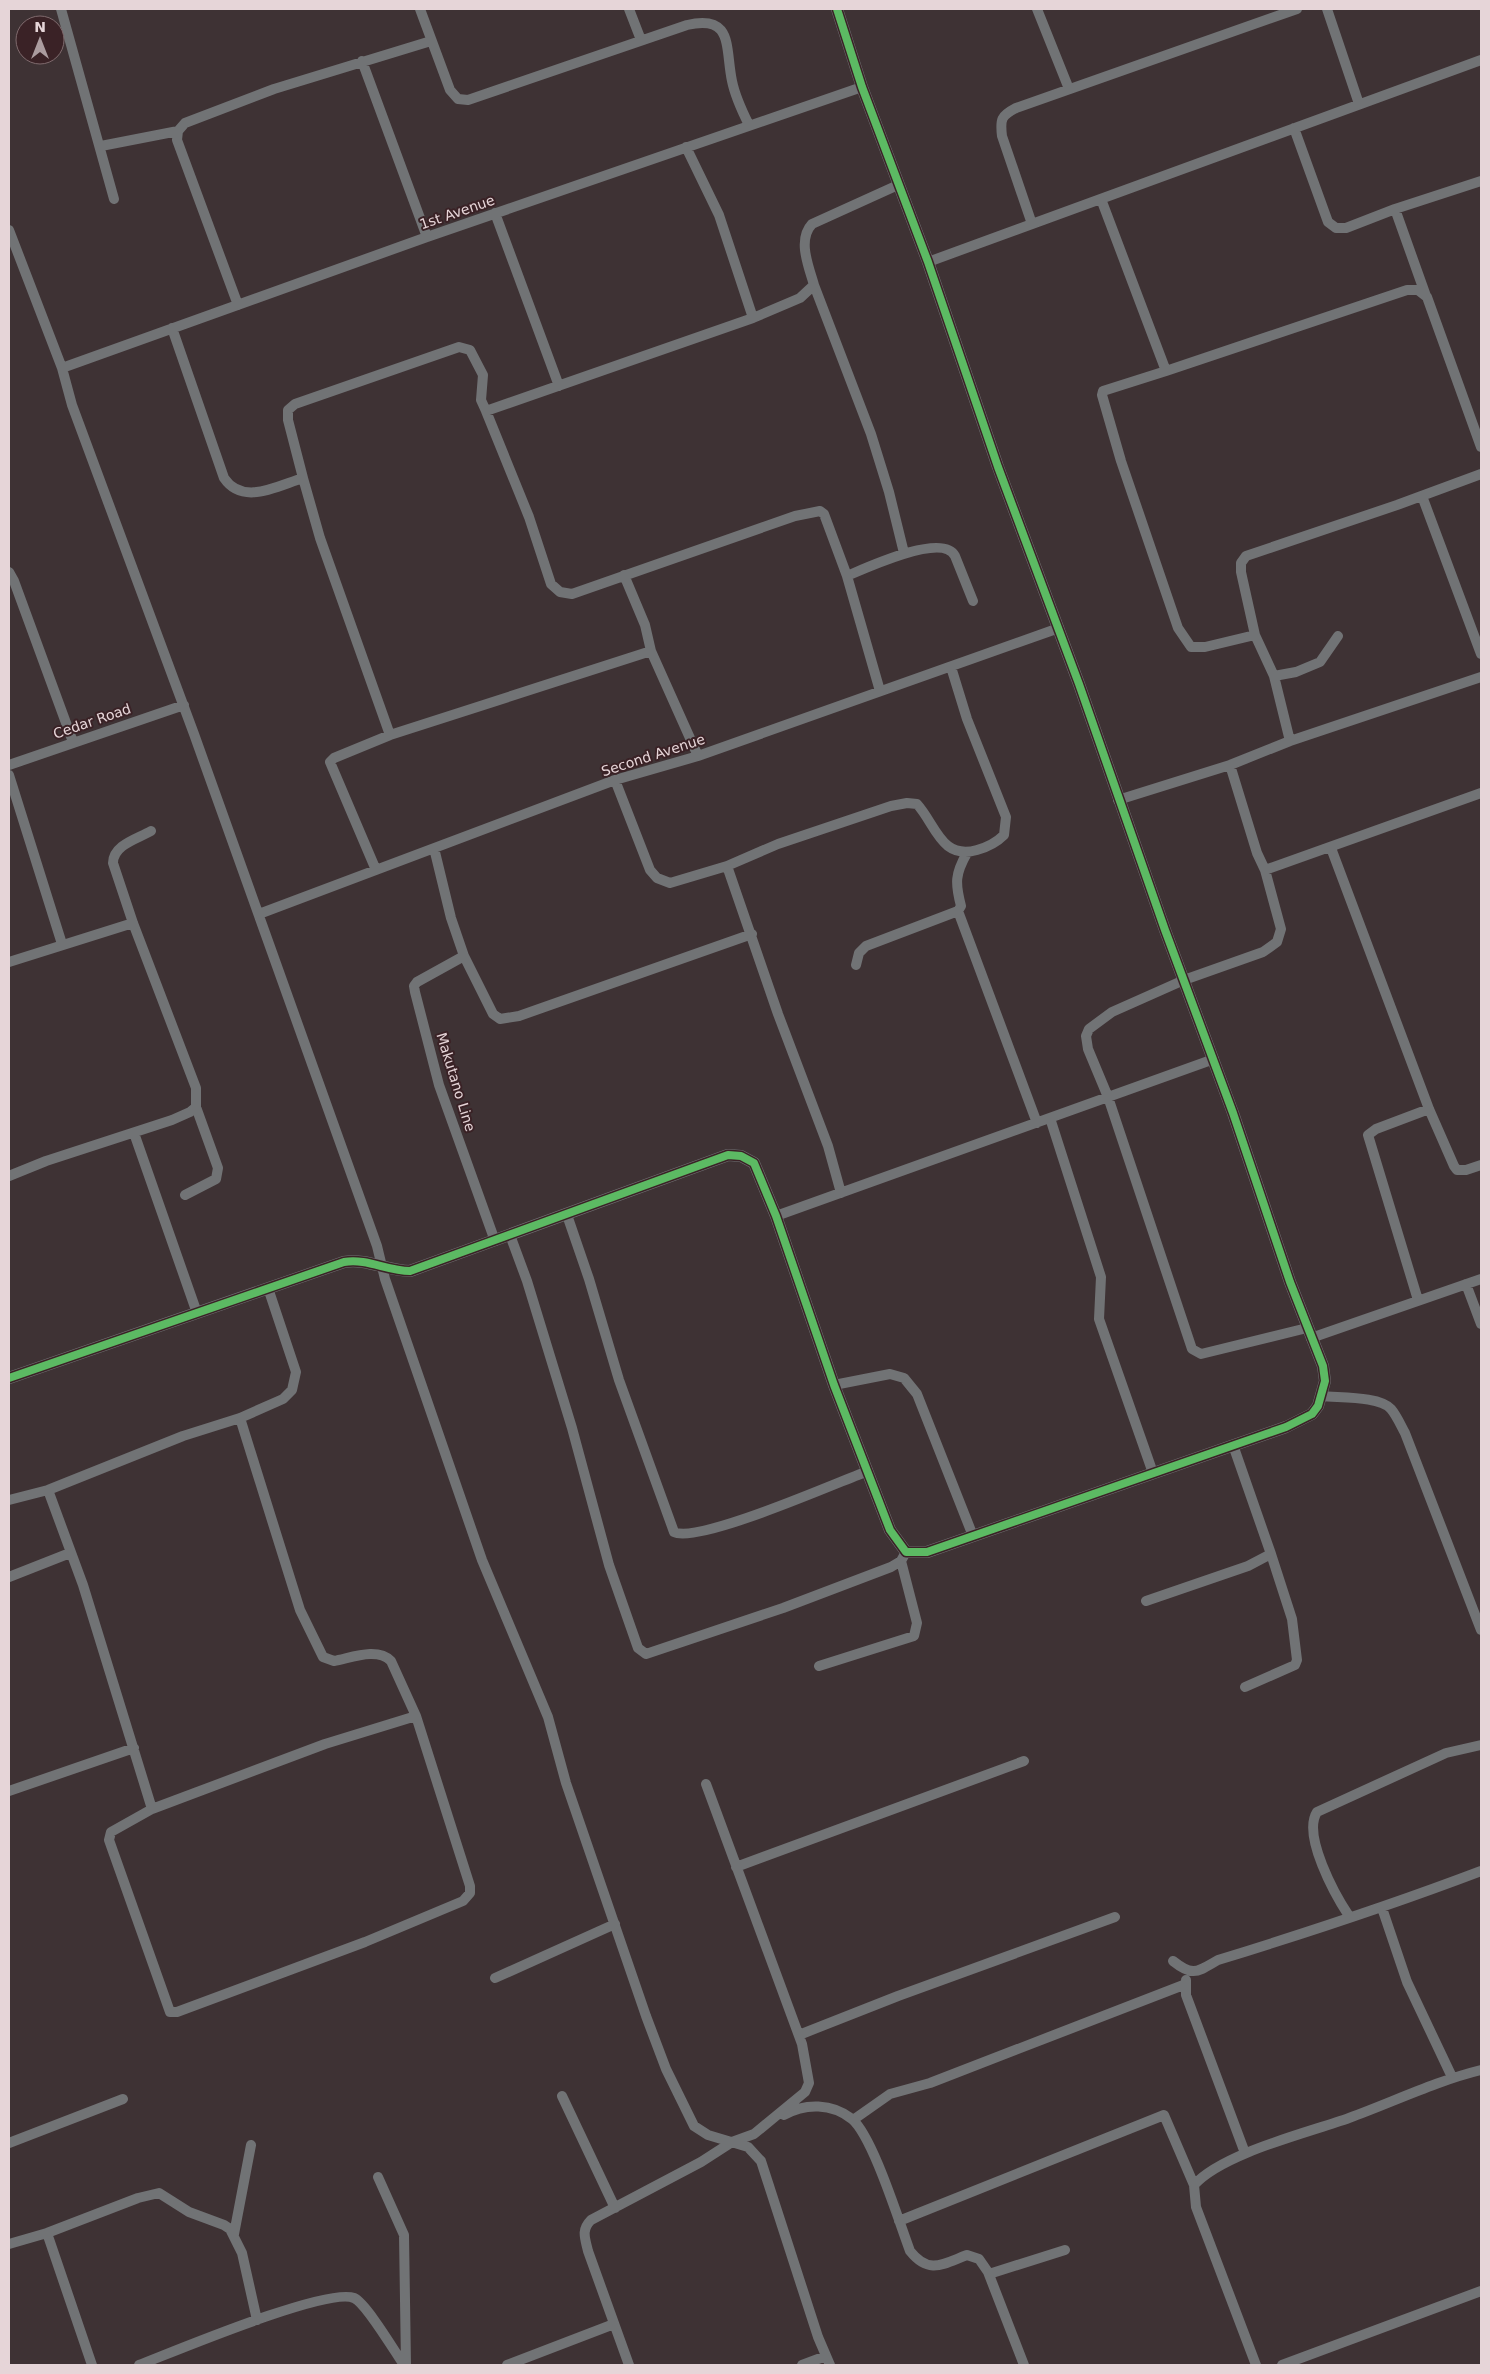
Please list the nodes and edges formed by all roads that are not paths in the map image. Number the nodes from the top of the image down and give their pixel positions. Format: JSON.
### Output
{"nodes":[{"id":1,"x":61,"y":9,"type":"edge"},
{"id":2,"x":420,"y":9,"type":"edge"},
{"id":3,"x":630,"y":9,"type":"edge"},
{"id":4,"x":837,"y":9,"type":"edge"},
{"id":5,"x":1037,"y":9,"type":"edge"},
{"id":6,"x":1297,"y":9,"type":"edge"},
{"id":7,"x":1327,"y":9,"type":"edge"},
{"id":8,"x":641,"y":40,"type":"junction"},
{"id":9,"x":431,"y":41,"type":"junction"},
{"id":10,"x":1481,"y":60,"type":"edge"},
{"id":11,"x":362,"y":61,"type":"junction"},
{"id":12,"x":862,"y":87,"type":"junction"},
{"id":13,"x":1069,"y":89,"type":"junction"},
{"id":14,"x":1360,"y":104,"type":"junction"},
{"id":15,"x":749,"y":125,"type":"junction"},
{"id":16,"x":1294,"y":128,"type":"junction"},
{"id":17,"x":178,"y":131,"type":"junction"},
{"id":18,"x":100,"y":146,"type":"junction"},
{"id":19,"x":686,"y":147,"type":"junction"},
{"id":20,"x":1481,"y":181,"type":"edge"},
{"id":21,"x":898,"y":185,"type":"junction"},
{"id":22,"x":114,"y":199,"type":"dead end"},
{"id":23,"x":1101,"y":199,"type":"junction"},
{"id":24,"x":1395,"y":209,"type":"junction"},
{"id":25,"x":495,"y":213,"type":"junction"},
{"id":26,"x":1032,"y":224,"type":"junction"},
{"id":27,"x":9,"y":230,"type":"edge"},
{"id":28,"x":427,"y":237,"type":"junction"},
{"id":29,"x":928,"y":262,"type":"junction"},
{"id":30,"x":814,"y":285,"type":"junction"},
{"id":31,"x":1427,"y":297,"type":"junction"},
{"id":32,"x":238,"y":305,"type":"junction"},
{"id":33,"x":753,"y":318,"type":"junction"},
{"id":34,"x":172,"y":328,"type":"junction"},
{"id":35,"x":62,"y":368,"type":"junction"},
{"id":36,"x":1166,"y":371,"type":"junction"},
{"id":37,"x":559,"y":386,"type":"junction"},
{"id":38,"x":486,"y":410,"type":"junction"},
{"id":39,"x":1481,"y":447,"type":"edge"},
{"id":40,"x":1481,"y":474,"type":"edge"},
{"id":41,"x":303,"y":478,"type":"junction"},
{"id":42,"x":1422,"y":496,"type":"junction"},
{"id":43,"x":904,"y":553,"type":"junction"},
{"id":44,"x":9,"y":572,"type":"edge"},
{"id":45,"x":624,"y":575,"type":"junction"},
{"id":46,"x":847,"y":576,"type":"junction"},
{"id":47,"x":973,"y":601,"type":"dead end"},
{"id":48,"x":1059,"y":628,"type":"junction"},
{"id":49,"x":1254,"y":635,"type":"junction"},
{"id":50,"x":1338,"y":636,"type":"dead end"},
{"id":51,"x":651,"y":652,"type":"junction"},
{"id":52,"x":1481,"y":654,"type":"edge"},
{"id":53,"x":951,"y":667,"type":"junction"},
{"id":54,"x":1274,"y":676,"type":"junction"},
{"id":55,"x":1481,"y":677,"type":"edge"},
{"id":56,"x":880,"y":691,"type":"junction"},
{"id":57,"x":184,"y":705,"type":"junction"},
{"id":58,"x":390,"y":735,"type":"junction"},
{"id":59,"x":1290,"y":741,"type":"junction"},
{"id":60,"x":73,"y":742,"type":"junction"},
{"id":61,"x":698,"y":756,"type":"junction"},
{"id":62,"x":9,"y":765,"type":"edge"},
{"id":63,"x":1230,"y":765,"type":"junction"},
{"id":64,"x":9,"y":775,"type":"edge"},
{"id":65,"x":615,"y":780,"type":"junction"},
{"id":66,"x":1481,"y":793,"type":"edge"},
{"id":67,"x":1118,"y":800,"type":"junction"},
{"id":68,"x":151,"y":832,"type":"dead end"},
{"id":69,"x":434,"y":848,"type":"junction"},
{"id":70,"x":1331,"y":848,"type":"junction"},
{"id":71,"x":967,"y":853,"type":"junction"},
{"id":72,"x":727,"y":866,"type":"junction"},
{"id":73,"x":376,"y":870,"type":"junction"},
{"id":74,"x":1265,"y":870,"type":"junction"},
{"id":75,"x":958,"y":911,"type":"junction"},
{"id":76,"x":259,"y":914,"type":"junction"},
{"id":77,"x":133,"y":923,"type":"junction"},
{"id":78,"x":752,"y":934,"type":"junction"},
{"id":79,"x":62,"y":944,"type":"junction"},
{"id":80,"x":464,"y":956,"type":"junction"},
{"id":81,"x":9,"y":962,"type":"edge"},
{"id":82,"x":856,"y":965,"type":"dead end"},
{"id":83,"x":1184,"y":980,"type":"junction"},
{"id":84,"x":1214,"y":1059,"type":"junction"},
{"id":85,"x":1108,"y":1097,"type":"junction"},
{"id":86,"x":196,"y":1107,"type":"junction"},
{"id":87,"x":1429,"y":1109,"type":"junction"},
{"id":88,"x":1050,"y":1118,"type":"junction"},
{"id":89,"x":1037,"y":1122,"type":"junction"},
{"id":90,"x":134,"y":1133,"type":"junction"},
{"id":91,"x":1481,"y":1165,"type":"edge"},
{"id":92,"x":9,"y":1176,"type":"edge"},
{"id":93,"x":841,"y":1193,"type":"junction"},
{"id":94,"x":185,"y":1195,"type":"dead end"},
{"id":95,"x":567,"y":1215,"type":"junction"},
{"id":96,"x":776,"y":1216,"type":"junction"},
{"id":97,"x":510,"y":1235,"type":"junction"},
{"id":98,"x":495,"y":1241,"type":"junction"},
{"id":99,"x":382,"y":1267,"type":"junction"},
{"id":100,"x":1481,"y":1279,"type":"edge"},
{"id":101,"x":1466,"y":1284,"type":"junction"},
{"id":102,"x":268,"y":1288,"type":"junction"},
{"id":103,"x":1418,"y":1300,"type":"junction"},
{"id":104,"x":197,"y":1313,"type":"junction"},
{"id":105,"x":1481,"y":1324,"type":"edge"},
{"id":106,"x":1309,"y":1333,"type":"junction"},
{"id":107,"x":9,"y":1378,"type":"edge"},
{"id":108,"x":834,"y":1385,"type":"junction"},
{"id":109,"x":1322,"y":1396,"type":"junction"},
{"id":110,"x":240,"y":1418,"type":"junction"},
{"id":111,"x":1233,"y":1445,"type":"junction"},
{"id":112,"x":868,"y":1471,"type":"junction"},
{"id":113,"x":1153,"y":1473,"type":"junction"},
{"id":114,"x":48,"y":1490,"type":"junction"},
{"id":115,"x":9,"y":1500,"type":"edge"},
{"id":116,"x":973,"y":1536,"type":"junction"},
{"id":117,"x":70,"y":1553,"type":"junction"},
{"id":118,"x":1271,"y":1554,"type":"junction"},
{"id":119,"x":904,"y":1556,"type":"junction"},
{"id":120,"x":9,"y":1577,"type":"edge"},
{"id":121,"x":1146,"y":1600,"type":"dead end"},
{"id":122,"x":1481,"y":1630,"type":"edge"},
{"id":123,"x":819,"y":1666,"type":"dead end"},
{"id":124,"x":1245,"y":1687,"type":"dead end"},
{"id":125,"x":416,"y":1716,"type":"junction"},
{"id":126,"x":1481,"y":1745,"type":"edge"},
{"id":127,"x":134,"y":1748,"type":"junction"},
{"id":128,"x":1024,"y":1761,"type":"dead end"},
{"id":129,"x":706,"y":1784,"type":"dead end"},
{"id":130,"x":9,"y":1792,"type":"edge"},
{"id":131,"x":152,"y":1809,"type":"junction"},
{"id":132,"x":736,"y":1867,"type":"junction"},
{"id":133,"x":1481,"y":1871,"type":"edge"},
{"id":134,"x":1382,"y":1908,"type":"junction"},
{"id":135,"x":1349,"y":1916,"type":"junction"},
{"id":136,"x":1115,"y":1917,"type":"dead end"},
{"id":137,"x":616,"y":1924,"type":"junction"},
{"id":138,"x":1173,"y":1961,"type":"dead end"},
{"id":139,"x":1187,"y":1971,"type":"junction"},
{"id":140,"x":495,"y":1978,"type":"dead end"},
{"id":141,"x":1186,"y":1984,"type":"junction"},
{"id":142,"x":799,"y":2036,"type":"junction"},
{"id":143,"x":1481,"y":2070,"type":"edge"},
{"id":144,"x":1452,"y":2077,"type":"junction"},
{"id":145,"x":562,"y":2096,"type":"dead end"},
{"id":146,"x":123,"y":2100,"type":"dead end"},
{"id":147,"x":853,"y":2120,"type":"junction"},
{"id":148,"x":770,"y":2123,"type":"junction"},
{"id":149,"x":732,"y":2142,"type":"junction"},
{"id":150,"x":9,"y":2143,"type":"edge"},
{"id":151,"x":251,"y":2145,"type":"dead end"},
{"id":152,"x":1245,"y":2153,"type":"junction"},
{"id":153,"x":378,"y":2177,"type":"dead end"},
{"id":154,"x":1194,"y":2185,"type":"junction"},
{"id":155,"x":615,"y":2208,"type":"junction"},
{"id":156,"x":899,"y":2221,"type":"junction"},
{"id":157,"x":47,"y":2233,"type":"junction"},
{"id":158,"x":234,"y":2234,"type":"junction"},
{"id":159,"x":9,"y":2244,"type":"edge"},
{"id":160,"x":1065,"y":2250,"type":"dead end"},
{"id":161,"x":989,"y":2274,"type":"junction"},
{"id":162,"x":1481,"y":2291,"type":"edge"},
{"id":163,"x":257,"y":2320,"type":"junction"},
{"id":164,"x":614,"y":2324,"type":"junction"},
{"id":165,"x":828,"y":2361,"type":"edge"},
{"id":166,"x":92,"y":2365,"type":"edge"},
{"id":167,"x":139,"y":2365,"type":"edge"},
{"id":168,"x":405,"y":2365,"type":"edge"},
{"id":169,"x":507,"y":2365,"type":"edge"},
{"id":170,"x":629,"y":2365,"type":"edge"},
{"id":171,"x":802,"y":2365,"type":"edge"},
{"id":172,"x":1024,"y":2365,"type":"edge"},
{"id":173,"x":1256,"y":2365,"type":"edge"},
{"id":174,"x":1282,"y":2365,"type":"edge"}],
"edges":[{"from":1,"to":18,"type":"street"},
{"from":2,"to":9,"type":"street"},
{"from":3,"to":8,"type":"street"},
{"from":4,"to":12,"type":"street"},
{"from":5,"to":13,"type":"street"},
{"from":6,"to":13,"type":"street"},
{"from":7,"to":14,"type":"street"},
{"from":8,"to":9,"type":"street"},
{"from":8,"to":15,"type":"street"},
{"from":9,"to":11,"type":"street"},
{"from":10,"to":14,"type":"street"},
{"from":11,"to":17,"type":"street"},
{"from":11,"to":28,"type":"street"},
{"from":12,"to":15,"type":"street","name":"1st Avenue"},
{"from":12,"to":21,"type":"street"},
{"from":13,"to":26,"type":"street"},
{"from":14,"to":16,"type":"street"},
{"from":15,"to":19,"type":"street","name":"1st Avenue"},
{"from":16,"to":23,"type":"street"},
{"from":16,"to":24,"type":"street"},
{"from":17,"to":18,"type":"street"},
{"from":17,"to":32,"type":"street"},
{"from":18,"to":22,"type":"street"},
{"from":19,"to":25,"type":"street","name":"1st Avenue"},
{"from":19,"to":33,"type":"street"},
{"from":20,"to":24,"type":"street"},
{"from":21,"to":29,"type":"street"},
{"from":21,"to":30,"type":"street"},
{"from":23,"to":26,"type":"street"},
{"from":23,"to":36,"type":"street"},
{"from":24,"to":31,"type":"street"},
{"from":25,"to":28,"type":"street","name":"1st Avenue"},
{"from":25,"to":37,"type":"street"},
{"from":26,"to":29,"type":"street"},
{"from":27,"to":35,"type":"street"},
{"from":28,"to":32,"type":"street","name":"1st Avenue"},
{"from":29,"to":48,"type":"street"},
{"from":30,"to":33,"type":"street"},
{"from":30,"to":43,"type":"street"},
{"from":31,"to":36,"type":"street"},
{"from":31,"to":39,"type":"street"},
{"from":32,"to":34,"type":"street","name":"1st Avenue"},
{"from":33,"to":37,"type":"street"},
{"from":34,"to":35,"type":"street","name":"1st Avenue"},
{"from":34,"to":41,"type":"street"},
{"from":35,"to":57,"type":"street"},
{"from":36,"to":49,"type":"street"},
{"from":37,"to":38,"type":"street"},
{"from":38,"to":41,"type":"street"},
{"from":38,"to":45,"type":"street"},
{"from":40,"to":42,"type":"street"},
{"from":41,"to":58,"type":"street"},
{"from":42,"to":49,"type":"street"},
{"from":42,"to":52,"type":"street"},
{"from":43,"to":46,"type":"street"},
{"from":43,"to":47,"type":"street"},
{"from":44,"to":60,"type":"street"},
{"from":45,"to":46,"type":"street"},
{"from":45,"to":51,"type":"street"},
{"from":46,"to":56,"type":"street"},
{"from":48,"to":53,"type":"street","name":"Second Avenue"},
{"from":48,"to":67,"type":"street"},
{"from":49,"to":54,"type":"street"},
{"from":50,"to":54,"type":"street"},
{"from":51,"to":58,"type":"street"},
{"from":51,"to":61,"type":"street"},
{"from":53,"to":56,"type":"street","name":"Second Avenue"},
{"from":53,"to":71,"type":"street"},
{"from":54,"to":59,"type":"street"},
{"from":55,"to":59,"type":"street"},
{"from":56,"to":61,"type":"street","name":"Second Avenue"},
{"from":57,"to":60,"type":"street","name":"Cedar Road"},
{"from":57,"to":76,"type":"street"},
{"from":58,"to":73,"type":"street"},
{"from":59,"to":63,"type":"street"},
{"from":60,"to":62,"type":"street","name":"Cedar Road"},
{"from":61,"to":65,"type":"street","name":"Second Avenue"},
{"from":63,"to":67,"type":"street"},
{"from":63,"to":74,"type":"street"},
{"from":64,"to":79,"type":"street"},
{"from":65,"to":69,"type":"street","name":"Second Avenue"},
{"from":65,"to":72,"type":"street"},
{"from":66,"to":70,"type":"street"},
{"from":67,"to":83,"type":"street"},
{"from":68,"to":77,"type":"street"},
{"from":69,"to":73,"type":"street","name":"Second Avenue"},
{"from":69,"to":80,"type":"street"},
{"from":70,"to":74,"type":"street"},
{"from":70,"to":87,"type":"street"},
{"from":71,"to":72,"type":"street"},
{"from":71,"to":75,"type":"street"},
{"from":72,"to":78,"type":"street"},
{"from":73,"to":76,"type":"street","name":"Second Avenue"},
{"from":74,"to":83,"type":"street"},
{"from":75,"to":82,"type":"street"},
{"from":75,"to":89,"type":"street"},
{"from":76,"to":99,"type":"street"},
{"from":77,"to":79,"type":"street"},
{"from":77,"to":86,"type":"street"},
{"from":78,"to":80,"type":"street"},
{"from":78,"to":93,"type":"street"},
{"from":79,"to":81,"type":"street"},
{"from":80,"to":98,"type":"street","name":"Makutano Line"},
{"from":83,"to":84,"type":"street"},
{"from":83,"to":85,"type":"street"},
{"from":84,"to":85,"type":"street"},
{"from":84,"to":106,"type":"street"},
{"from":85,"to":88,"type":"street"},
{"from":85,"to":106,"type":"street"},
{"from":86,"to":90,"type":"street"},
{"from":86,"to":94,"type":"street"},
{"from":87,"to":91,"type":"street"},
{"from":87,"to":103,"type":"street"},
{"from":88,"to":89,"type":"street"},
{"from":88,"to":113,"type":"street"},
{"from":89,"to":93,"type":"street"},
{"from":90,"to":92,"type":"street"},
{"from":90,"to":104,"type":"street"},
{"from":93,"to":96,"type":"street"},
{"from":95,"to":96,"type":"street"},
{"from":95,"to":97,"type":"street"},
{"from":95,"to":112,"type":"street"},
{"from":96,"to":108,"type":"street"},
{"from":97,"to":98,"type":"street"},
{"from":97,"to":119,"type":"street"},
{"from":98,"to":99,"type":"street"},
{"from":99,"to":102,"type":"street"},
{"from":99,"to":137,"type":"street"},
{"from":100,"to":101,"type":"street"},
{"from":101,"to":103,"type":"street"},
{"from":101,"to":105,"type":"street"},
{"from":102,"to":104,"type":"street"},
{"from":102,"to":110,"type":"street"},
{"from":103,"to":106,"type":"street"},
{"from":104,"to":107,"type":"street"},
{"from":106,"to":109,"type":"street"},
{"from":108,"to":112,"type":"street"},
{"from":108,"to":116,"type":"street"},
{"from":109,"to":111,"type":"street"},
{"from":109,"to":122,"type":"street"},
{"from":110,"to":114,"type":"street"},
{"from":110,"to":125,"type":"street"},
{"from":111,"to":113,"type":"street"},
{"from":111,"to":118,"type":"street"},
{"from":112,"to":119,"type":"street"},
{"from":113,"to":116,"type":"street"},
{"from":114,"to":115,"type":"street"},
{"from":114,"to":117,"type":"street"},
{"from":116,"to":119,"type":"street"},
{"from":117,"to":120,"type":"street"},
{"from":117,"to":127,"type":"street"},
{"from":118,"to":121,"type":"street"},
{"from":118,"to":124,"type":"street"},
{"from":119,"to":123,"type":"street"},
{"from":125,"to":131,"type":"street"},
{"from":125,"to":131,"type":"street"},
{"from":126,"to":135,"type":"street"},
{"from":127,"to":130,"type":"street"},
{"from":127,"to":131,"type":"street"},
{"from":128,"to":132,"type":"street"},
{"from":129,"to":132,"type":"street"},
{"from":132,"to":142,"type":"street"},
{"from":133,"to":134,"type":"street"},
{"from":134,"to":135,"type":"street"},
{"from":134,"to":144,"type":"street"},
{"from":135,"to":139,"type":"street"},
{"from":136,"to":142,"type":"street"},
{"from":137,"to":140,"type":"street"},
{"from":137,"to":149,"type":"street"},
{"from":138,"to":139,"type":"street"},
{"from":139,"to":141,"type":"street"},
{"from":141,"to":147,"type":"street"},
{"from":141,"to":152,"type":"street"},
{"from":142,"to":148,"type":"street"},
{"from":143,"to":144,"type":"street"},
{"from":144,"to":152,"type":"street"},
{"from":145,"to":155,"type":"street"},
{"from":146,"to":150,"type":"street"},
{"from":147,"to":148,"type":"street"},
{"from":147,"to":156,"type":"street"},
{"from":148,"to":149,"type":"street"},
{"from":149,"to":155,"type":"street"},
{"from":149,"to":165,"type":"street"},
{"from":151,"to":158,"type":"street"},
{"from":152,"to":154,"type":"street"},
{"from":153,"to":168,"type":"street"},
{"from":154,"to":156,"type":"street"},
{"from":154,"to":173,"type":"street"},
{"from":155,"to":164,"type":"street"},
{"from":156,"to":161,"type":"street"},
{"from":157,"to":158,"type":"street"},
{"from":157,"to":159,"type":"street"},
{"from":157,"to":166,"type":"street"},
{"from":158,"to":163,"type":"street"},
{"from":160,"to":161,"type":"street"},
{"from":161,"to":172,"type":"street"},
{"from":162,"to":174,"type":"street"},
{"from":163,"to":167,"type":"street"},
{"from":163,"to":168,"type":"street"},
{"from":164,"to":169,"type":"street"},
{"from":164,"to":170,"type":"street"},
{"from":165,"to":171,"type":"street"}]}
